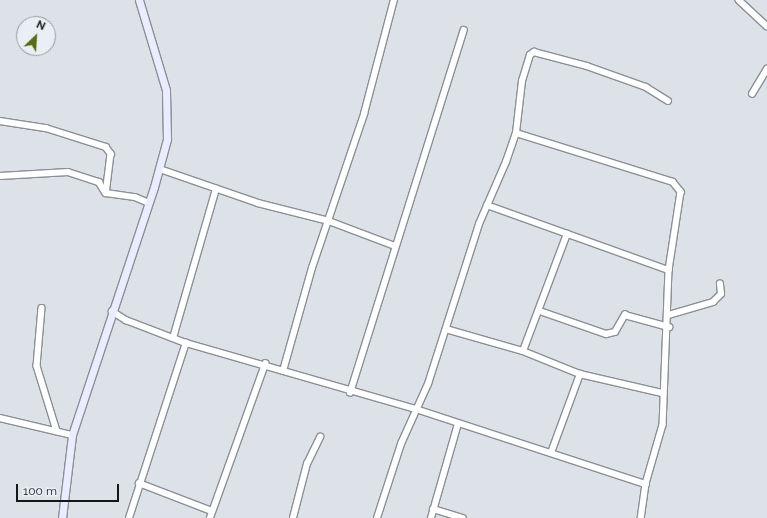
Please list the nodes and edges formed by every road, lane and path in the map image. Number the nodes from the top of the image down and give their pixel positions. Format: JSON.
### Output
{"nodes":[{"id":1,"x":140,"y":0,"type":"edge"},
{"id":2,"x":394,"y":0,"type":"edge"},
{"id":3,"x":739,"y":0,"type":"edge"},
{"id":4,"x":767,"y":26,"type":"edge"},
{"id":5,"x":464,"y":30,"type":"dead end"},
{"id":6,"x":767,"y":69,"type":"edge"},
{"id":7,"x":752,"y":94,"type":"dead end"},
{"id":8,"x":668,"y":101,"type":"dead end"},
{"id":9,"x":0,"y":121,"type":"edge"},
{"id":10,"x":516,"y":134,"type":"junction"},
{"id":11,"x":160,"y":169,"type":"junction"},
{"id":12,"x":0,"y":176,"type":"edge"},
{"id":13,"x":216,"y":189,"type":"junction"},
{"id":14,"x":106,"y":193,"type":"junction"},
{"id":15,"x":149,"y":203,"type":"junction"},
{"id":16,"x":487,"y":205,"type":"junction"},
{"id":17,"x":329,"y":221,"type":"junction"},
{"id":18,"x":567,"y":234,"type":"junction"},
{"id":19,"x":396,"y":246,"type":"junction"},
{"id":20,"x":669,"y":270,"type":"junction"},
{"id":21,"x":720,"y":284,"type":"dead end"},
{"id":22,"x":42,"y":308,"type":"dead end"},
{"id":23,"x":112,"y":311,"type":"junction"},
{"id":24,"x":540,"y":311,"type":"junction"},
{"id":25,"x":668,"y":315,"type":"junction"},
{"id":26,"x":668,"y":327,"type":"junction"},
{"id":27,"x":446,"y":329,"type":"junction"},
{"id":28,"x":173,"y":338,"type":"junction"},
{"id":29,"x":186,"y":343,"type":"junction"},
{"id":30,"x":523,"y":351,"type":"junction"},
{"id":31,"x":265,"y":364,"type":"junction"},
{"id":32,"x":283,"y":371,"type":"junction"},
{"id":33,"x":580,"y":374,"type":"junction"},
{"id":34,"x":350,"y":393,"type":"junction"},
{"id":35,"x":662,"y":393,"type":"junction"},
{"id":36,"x":416,"y":409,"type":"junction"},
{"id":37,"x":0,"y":418,"type":"edge"},
{"id":38,"x":458,"y":424,"type":"junction"},
{"id":39,"x":57,"y":431,"type":"junction"},
{"id":40,"x":72,"y":435,"type":"junction"},
{"id":41,"x":320,"y":437,"type":"dead end"},
{"id":42,"x":551,"y":453,"type":"junction"},
{"id":43,"x":139,"y":483,"type":"junction"},
{"id":44,"x":646,"y":484,"type":"junction"},
{"id":45,"x":433,"y":509,"type":"junction"},
{"id":46,"x":212,"y":511,"type":"junction"},
{"id":47,"x":62,"y":518,"type":"edge"},
{"id":48,"x":129,"y":518,"type":"edge"},
{"id":49,"x":210,"y":518,"type":"edge"},
{"id":50,"x":293,"y":518,"type":"edge"},
{"id":51,"x":377,"y":518,"type":"edge"},
{"id":52,"x":430,"y":518,"type":"edge"},
{"id":53,"x":463,"y":518,"type":"edge"},
{"id":54,"x":641,"y":518,"type":"edge"}],
"edges":[{"from":1,"to":11,"type":"street"},
{"from":2,"to":17,"type":"street"},
{"from":3,"to":4,"type":"street"},
{"from":5,"to":19,"type":"street"},
{"from":6,"to":7,"type":"street"},
{"from":8,"to":10,"type":"street"},
{"from":9,"to":14,"type":"street"},
{"from":10,"to":16,"type":"street"},
{"from":10,"to":20,"type":"street"},
{"from":11,"to":13,"type":"street"},
{"from":11,"to":15,"type":"street"},
{"from":12,"to":14,"type":"street"},
{"from":13,"to":17,"type":"street"},
{"from":13,"to":28,"type":"street"},
{"from":14,"to":15,"type":"street"},
{"from":15,"to":23,"type":"street"},
{"from":16,"to":18,"type":"street"},
{"from":16,"to":27,"type":"street"},
{"from":17,"to":19,"type":"street"},
{"from":17,"to":32,"type":"street"},
{"from":18,"to":20,"type":"street"},
{"from":18,"to":24,"type":"street"},
{"from":19,"to":34,"type":"street"},
{"from":20,"to":25,"type":"street"},
{"from":21,"to":25,"type":"street"},
{"from":22,"to":39,"type":"street"},
{"from":23,"to":28,"type":"street"},
{"from":23,"to":40,"type":"street"},
{"from":24,"to":26,"type":"street"},
{"from":24,"to":30,"type":"street"},
{"from":25,"to":26,"type":"street"},
{"from":26,"to":35,"type":"street"},
{"from":27,"to":30,"type":"street"},
{"from":27,"to":36,"type":"street"},
{"from":28,"to":29,"type":"street"},
{"from":29,"to":31,"type":"street"},
{"from":29,"to":43,"type":"street"},
{"from":30,"to":33,"type":"street"},
{"from":31,"to":32,"type":"street"},
{"from":31,"to":46,"type":"street"},
{"from":32,"to":34,"type":"street"},
{"from":33,"to":35,"type":"street"},
{"from":33,"to":42,"type":"street"},
{"from":34,"to":36,"type":"street"},
{"from":35,"to":44,"type":"street"},
{"from":36,"to":38,"type":"street"},
{"from":36,"to":51,"type":"street"},
{"from":37,"to":39,"type":"street"},
{"from":38,"to":42,"type":"street"},
{"from":38,"to":45,"type":"street"},
{"from":39,"to":40,"type":"street"},
{"from":40,"to":47,"type":"street"},
{"from":41,"to":50,"type":"street"},
{"from":42,"to":44,"type":"street"},
{"from":43,"to":46,"type":"street"},
{"from":43,"to":48,"type":"street"},
{"from":44,"to":54,"type":"street"},
{"from":45,"to":52,"type":"street"},
{"from":45,"to":53,"type":"street"},
{"from":46,"to":49,"type":"street"}]}
